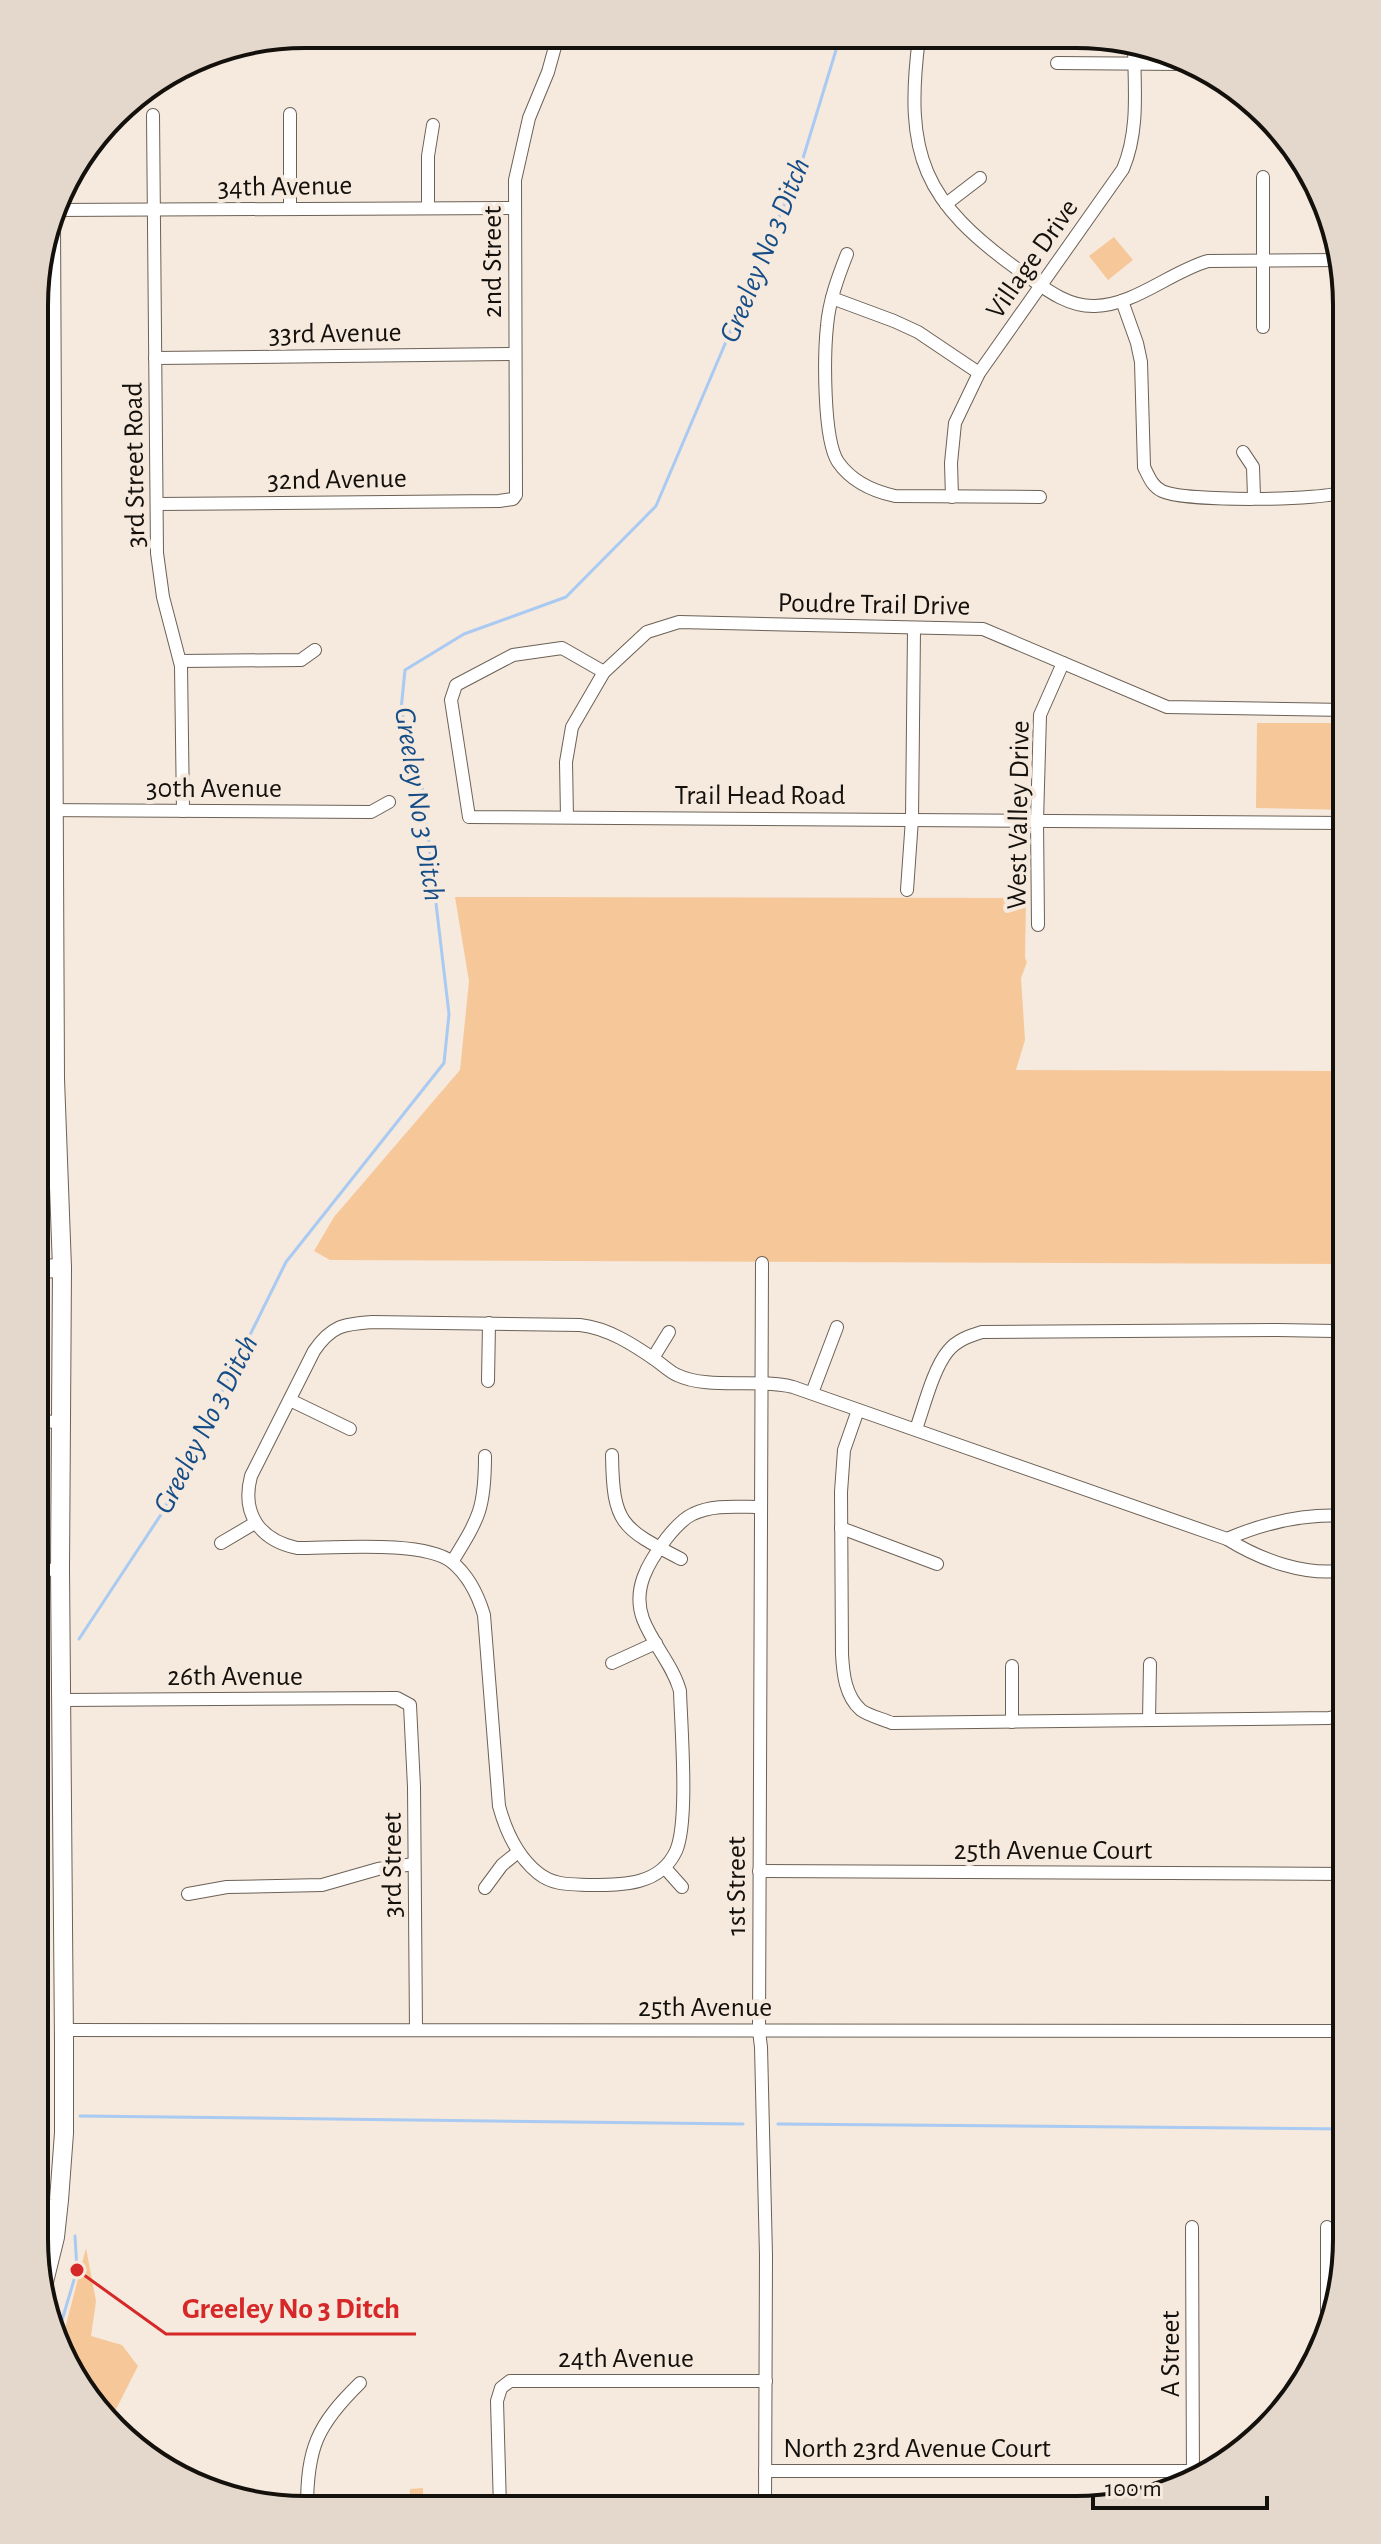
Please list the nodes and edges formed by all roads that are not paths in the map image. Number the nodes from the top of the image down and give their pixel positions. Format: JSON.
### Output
{"nodes":[{"id":1,"x":555,"y":48,"type":"edge"},
{"id":2,"x":918,"y":48,"type":"edge"},
{"id":3,"x":1134,"y":55,"type":"edge"},
{"id":4,"x":1057,"y":63,"type":"dead end"},
{"id":5,"x":1165,"y":64,"type":"edge"},
{"id":6,"x":1134,"y":65,"type":"junction"},
{"id":7,"x":290,"y":114,"type":"dead end"},
{"id":8,"x":153,"y":115,"type":"dead end"},
{"id":9,"x":433,"y":125,"type":"dead end"},
{"id":10,"x":1263,"y":177,"type":"dead end"},
{"id":11,"x":980,"y":178,"type":"dead end"},
{"id":12,"x":946,"y":204,"type":"junction"},
{"id":13,"x":428,"y":207,"type":"junction"},
{"id":14,"x":515,"y":208,"type":"junction"},
{"id":15,"x":290,"y":209,"type":"junction"},
{"id":16,"x":67,"y":210,"type":"edge"},
{"id":17,"x":154,"y":210,"type":"junction"},
{"id":18,"x":847,"y":254,"type":"dead end"},
{"id":19,"x":1262,"y":259,"type":"junction"},
{"id":20,"x":1329,"y":260,"type":"edge"},
{"id":21,"x":1040,"y":285,"type":"junction"},
{"id":22,"x":832,"y":298,"type":"junction"},
{"id":23,"x":1122,"y":301,"type":"junction"},
{"id":24,"x":1263,"y":327,"type":"dead end"},
{"id":25,"x":515,"y":354,"type":"junction"},
{"id":26,"x":155,"y":358,"type":"junction"},
{"id":27,"x":979,"y":373,"type":"junction"},
{"id":28,"x":1243,"y":452,"type":"dead end"},
{"id":29,"x":516,"y":495,"type":"joint"},
{"id":30,"x":1333,"y":495,"type":"edge"},
{"id":31,"x":952,"y":497,"type":"junction"},
{"id":32,"x":1040,"y":497,"type":"dead end"},
{"id":33,"x":1254,"y":497,"type":"junction"},
{"id":34,"x":157,"y":504,"type":"junction"},
{"id":35,"x":914,"y":629,"type":"junction"},
{"id":36,"x":315,"y":650,"type":"dead end"},
{"id":37,"x":180,"y":661,"type":"junction"},
{"id":38,"x":1063,"y":663,"type":"junction"},
{"id":39,"x":604,"y":672,"type":"junction"},
{"id":40,"x":1333,"y":710,"type":"edge"},
{"id":41,"x":389,"y":802,"type":"dead end"},
{"id":42,"x":48,"y":810,"type":"edge"},
{"id":43,"x":183,"y":811,"type":"junction"},
{"id":44,"x":567,"y":817,"type":"junction"},
{"id":45,"x":912,"y":819,"type":"junction"},
{"id":46,"x":1037,"y":821,"type":"junction"},
{"id":47,"x":1333,"y":823,"type":"edge"},
{"id":48,"x":907,"y":890,"type":"dead end"},
{"id":49,"x":1038,"y":925,"type":"dead end"},
{"id":50,"x":48,"y":1004,"type":"edge"},
{"id":51,"x":48,"y":1113,"type":"edge"},
{"id":52,"x":56,"y":1113,"type":"junction"},
{"id":53,"x":762,"y":1263,"type":"dead end"},
{"id":54,"x":62,"y":1268,"type":"junction"},
{"id":55,"x":48,"y":1269,"type":"edge"},
{"id":56,"x":489,"y":1323,"type":"junction"},
{"id":57,"x":837,"y":1327,"type":"dead end"},
{"id":58,"x":1332,"y":1331,"type":"edge"},
{"id":59,"x":669,"y":1332,"type":"dead end"},
{"id":60,"x":653,"y":1358,"type":"junction"},
{"id":61,"x":488,"y":1381,"type":"dead end"},
{"id":62,"x":761,"y":1382,"type":"junction"},
{"id":63,"x":812,"y":1393,"type":"junction"},
{"id":64,"x":290,"y":1400,"type":"junction"},
{"id":65,"x":858,"y":1410,"type":"junction"},
{"id":66,"x":48,"y":1422,"type":"edge"},
{"id":67,"x":60,"y":1422,"type":"junction"},
{"id":68,"x":350,"y":1429,"type":"dead end"},
{"id":69,"x":916,"y":1429,"type":"junction"},
{"id":70,"x":612,"y":1455,"type":"dead end"},
{"id":71,"x":485,"y":1456,"type":"dead end"},
{"id":72,"x":761,"y":1507,"type":"junction"},
{"id":73,"x":1332,"y":1516,"type":"edge"},
{"id":74,"x":255,"y":1523,"type":"junction"},
{"id":75,"x":841,"y":1528,"type":"junction"},
{"id":76,"x":1227,"y":1539,"type":"junction"},
{"id":77,"x":221,"y":1543,"type":"dead end"},
{"id":78,"x":659,"y":1548,"type":"junction"},
{"id":79,"x":681,"y":1559,"type":"dead end"},
{"id":80,"x":452,"y":1562,"type":"junction"},
{"id":81,"x":937,"y":1564,"type":"dead end"},
{"id":82,"x":60,"y":1569,"type":"junction"},
{"id":83,"x":48,"y":1570,"type":"edge"},
{"id":84,"x":1332,"y":1570,"type":"edge"},
{"id":85,"x":656,"y":1643,"type":"junction"},
{"id":86,"x":612,"y":1663,"type":"dead end"},
{"id":87,"x":1150,"y":1664,"type":"dead end"},
{"id":88,"x":1012,"y":1666,"type":"dead end"},
{"id":89,"x":63,"y":1700,"type":"junction"},
{"id":90,"x":406,"y":1703,"type":"joint"},
{"id":91,"x":1332,"y":1717,"type":"edge"},
{"id":92,"x":1149,"y":1720,"type":"junction"},
{"id":93,"x":1012,"y":1722,"type":"junction"},
{"id":94,"x":518,"y":1852,"type":"junction"},
{"id":95,"x":414,"y":1864,"type":"junction"},
{"id":96,"x":665,"y":1868,"type":"junction"},
{"id":97,"x":759,"y":1871,"type":"junction"},
{"id":98,"x":1332,"y":1874,"type":"edge"},
{"id":99,"x":682,"y":1887,"type":"dead end"},
{"id":100,"x":485,"y":1888,"type":"dead end"},
{"id":101,"x":188,"y":1894,"type":"dead end"},
{"id":102,"x":64,"y":2030,"type":"junction"},
{"id":103,"x":416,"y":2030,"type":"junction"},
{"id":104,"x":759,"y":2031,"type":"junction"},
{"id":105,"x":1332,"y":2031,"type":"edge"},
{"id":106,"x":1192,"y":2227,"type":"dead end"},
{"id":107,"x":1327,"y":2227,"type":"dead end"},
{"id":108,"x":49,"y":2260,"type":"edge"},
{"id":109,"x":1327,"y":2293,"type":"edge"},
{"id":110,"x":766,"y":2381,"type":"junction"},
{"id":111,"x":360,"y":2383,"type":"dead end"},
{"id":112,"x":1193,"y":2467,"type":"edge"},
{"id":113,"x":765,"y":2471,"type":"junction"},
{"id":114,"x":1174,"y":2476,"type":"edge"},
{"id":115,"x":308,"y":2496,"type":"edge"},
{"id":116,"x":500,"y":2496,"type":"edge"},
{"id":117,"x":765,"y":2496,"type":"edge"}],
"edges":[{"from":1,"to":14,"type":"street","name":"2nd Street"},
{"from":2,"to":12,"type":"street"},
{"from":3,"to":6,"type":"street","name":"Village Drive"},
{"from":4,"to":6,"type":"street"},
{"from":5,"to":6,"type":"street"},
{"from":6,"to":21,"type":"street","name":"Village Drive"},
{"from":7,"to":15,"type":"street"},
{"from":8,"to":17,"type":"street","name":"3rd Street Road"},
{"from":9,"to":13,"type":"street"},
{"from":10,"to":19,"type":"street"},
{"from":11,"to":12,"type":"street"},
{"from":12,"to":21,"type":"street"},
{"from":13,"to":14,"type":"street","name":"34th Avenue"},
{"from":13,"to":15,"type":"street","name":"34th Avenue"},
{"from":14,"to":25,"type":"street","name":"2nd Street"},
{"from":15,"to":17,"type":"street","name":"34th Avenue"},
{"from":16,"to":17,"type":"street","name":"34th Avenue"},
{"from":17,"to":26,"type":"street","name":"3rd Street Road"},
{"from":18,"to":22,"type":"street"},
{"from":19,"to":20,"type":"street"},
{"from":19,"to":23,"type":"street"},
{"from":19,"to":24,"type":"street"},
{"from":21,"to":23,"type":"street"},
{"from":21,"to":27,"type":"street","name":"Village Drive"},
{"from":22,"to":27,"type":"street"},
{"from":22,"to":31,"type":"street"},
{"from":23,"to":33,"type":"street"},
{"from":25,"to":26,"type":"street","name":"33rd Avenue"},
{"from":25,"to":29,"type":"street","name":"2nd Street"},
{"from":26,"to":34,"type":"street","name":"3rd Street Road"},
{"from":27,"to":31,"type":"street","name":"Village Drive"},
{"from":28,"to":33,"type":"street"},
{"from":29,"to":34,"type":"street","name":"32nd Avenue"},
{"from":30,"to":33,"type":"street"},
{"from":31,"to":32,"type":"street"},
{"from":34,"to":37,"type":"street","name":"3rd Street Road"},
{"from":35,"to":38,"type":"street","name":"Poudre Trail Drive"},
{"from":35,"to":39,"type":"street","name":"Poudre Trail Drive"},
{"from":35,"to":45,"type":"street"},
{"from":36,"to":37,"type":"street"},
{"from":37,"to":43,"type":"street","name":"3rd Street Road"},
{"from":38,"to":40,"type":"street","name":"Poudre Trail Drive"},
{"from":38,"to":46,"type":"street","name":"West Valley Drive"},
{"from":39,"to":44,"type":"street","name":"Poudre Trail Drive"},
{"from":39,"to":44,"type":"street","name":"Trail Head Road"},
{"from":41,"to":43,"type":"street","name":"30th Avenue"},
{"from":42,"to":43,"type":"street","name":"30th Avenue"},
{"from":44,"to":45,"type":"street","name":"Trail Head Road"},
{"from":45,"to":46,"type":"street","name":"Trail Head Road"},
{"from":45,"to":48,"type":"street"},
{"from":46,"to":47,"type":"street","name":"Trail Head Road"},
{"from":46,"to":49,"type":"street","name":"West Valley Drive"},
{"from":50,"to":52,"type":"main road"},
{"from":51,"to":52,"type":"street"},
{"from":52,"to":54,"type":"main road"},
{"from":53,"to":62,"type":"street","name":"1st Street"},
{"from":54,"to":55,"type":"main road"},
{"from":54,"to":67,"type":"main road"},
{"from":56,"to":60,"type":"street"},
{"from":56,"to":61,"type":"street"},
{"from":56,"to":64,"type":"street"},
{"from":57,"to":63,"type":"street"},
{"from":58,"to":69,"type":"street"},
{"from":59,"to":60,"type":"street"},
{"from":60,"to":62,"type":"street"},
{"from":62,"to":63,"type":"street"},
{"from":62,"to":72,"type":"street","name":"1st Street"},
{"from":63,"to":65,"type":"street"},
{"from":64,"to":68,"type":"street"},
{"from":64,"to":74,"type":"street"},
{"from":65,"to":69,"type":"street"},
{"from":65,"to":75,"type":"street"},
{"from":66,"to":67,"type":"street"},
{"from":67,"to":82,"type":"main road"},
{"from":69,"to":76,"type":"street"},
{"from":70,"to":78,"type":"street"},
{"from":71,"to":80,"type":"street"},
{"from":72,"to":78,"type":"street"},
{"from":72,"to":97,"type":"street","name":"1st Street"},
{"from":73,"to":76,"type":"street"},
{"from":74,"to":77,"type":"street"},
{"from":74,"to":80,"type":"street"},
{"from":75,"to":81,"type":"street"},
{"from":75,"to":93,"type":"street"},
{"from":76,"to":84,"type":"street"},
{"from":78,"to":79,"type":"street"},
{"from":78,"to":85,"type":"street"},
{"from":80,"to":94,"type":"street"},
{"from":82,"to":83,"type":"street"},
{"from":82,"to":89,"type":"main road"},
{"from":85,"to":86,"type":"street"},
{"from":85,"to":96,"type":"street"},
{"from":87,"to":92,"type":"street"},
{"from":88,"to":93,"type":"street"},
{"from":89,"to":90,"type":"street","name":"26th Avenue"},
{"from":89,"to":102,"type":"main road"},
{"from":90,"to":95,"type":"street","name":"3rd Street"},
{"from":91,"to":92,"type":"street"},
{"from":92,"to":93,"type":"street"},
{"from":94,"to":96,"type":"street"},
{"from":94,"to":100,"type":"street"},
{"from":95,"to":101,"type":"street"},
{"from":95,"to":103,"type":"street","name":"3rd Street"},
{"from":96,"to":99,"type":"street"},
{"from":97,"to":98,"type":"street","name":"25th Avenue Court"},
{"from":97,"to":104,"type":"street","name":"1st Street"},
{"from":102,"to":103,"type":"street","name":"25th Avenue"},
{"from":102,"to":108,"type":"main road"},
{"from":103,"to":104,"type":"street","name":"25th Avenue"},
{"from":104,"to":105,"type":"street","name":"25th Avenue"},
{"from":104,"to":110,"type":"street","name":"1st Street"},
{"from":106,"to":112,"type":"street","name":"A Street"},
{"from":107,"to":109,"type":"street"},
{"from":110,"to":113,"type":"street","name":"1st Street"},
{"from":110,"to":116,"type":"street","name":"24th Avenue"},
{"from":111,"to":115,"type":"street"},
{"from":113,"to":114,"type":"street","name":"North 23rd Avenue Court"},
{"from":113,"to":117,"type":"street","name":"1st Street"}]}
